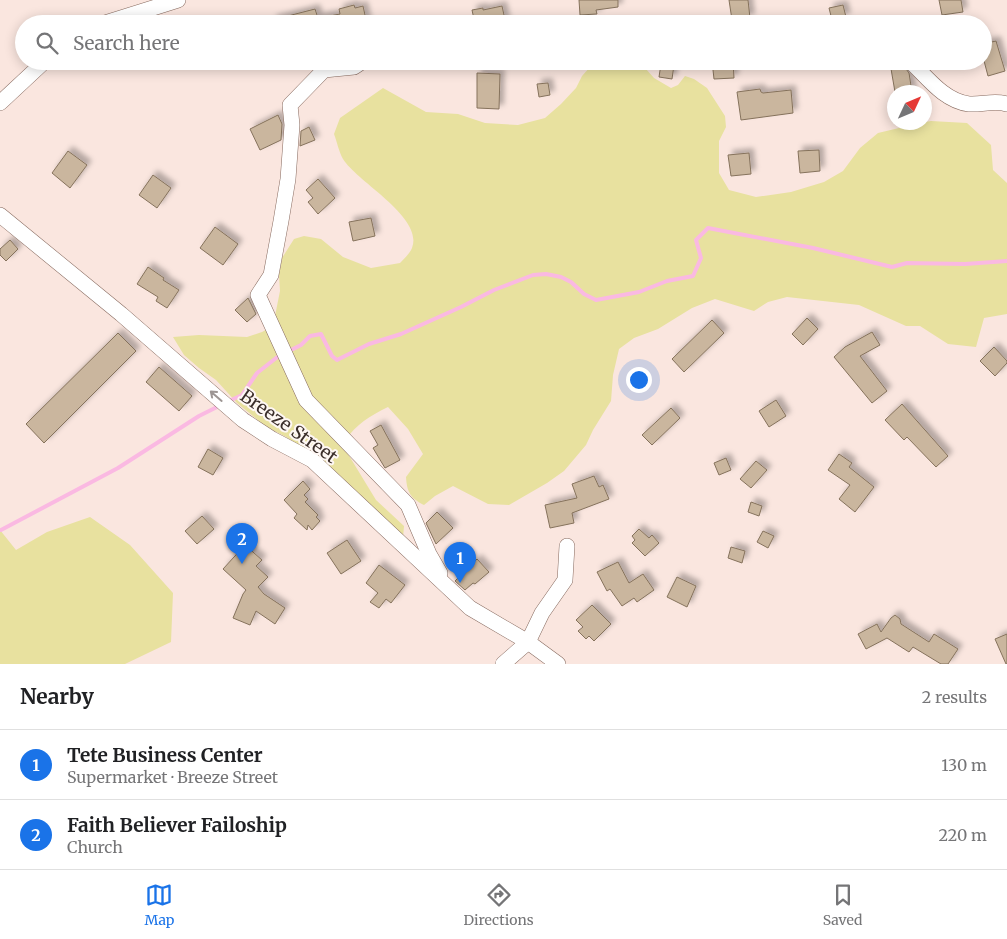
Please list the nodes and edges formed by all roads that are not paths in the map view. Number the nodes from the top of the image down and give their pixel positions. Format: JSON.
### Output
{"nodes":[{"id":1,"x":178,"y":0,"type":"edge"},
{"id":2,"x":130,"y":15,"type":"edge"},
{"id":3,"x":35,"y":70,"type":"edge"},
{"id":4,"x":324,"y":70,"type":"edge"},
{"id":5,"x":919,"y":70,"type":"edge"},
{"id":6,"x":0,"y":103,"type":"edge"},
{"id":7,"x":1007,"y":104,"type":"edge"},
{"id":8,"x":0,"y":216,"type":"edge"},
{"id":9,"x":567,"y":546,"type":"dead end"},
{"id":10,"x":452,"y":592,"type":"junction"},
{"id":11,"x":528,"y":642,"type":"junction"},
{"id":12,"x":503,"y":664,"type":"edge"},
{"id":13,"x":558,"y":664,"type":"edge"}],
"edges":[{"from":1,"to":2,"type":"street"},
{"from":3,"to":6,"type":"street"},
{"from":4,"to":10,"type":"street"},
{"from":5,"to":7,"type":"street"},
{"from":10,"to":8,"type":"street","name":"Breeze Street","one_way":true},
{"from":9,"to":11,"type":"street"},
{"from":10,"to":11,"type":"street","name":"Breeze Street"},
{"from":11,"to":12,"type":"street"},
{"from":11,"to":13,"type":"street","name":"Breeze Street"}]}
